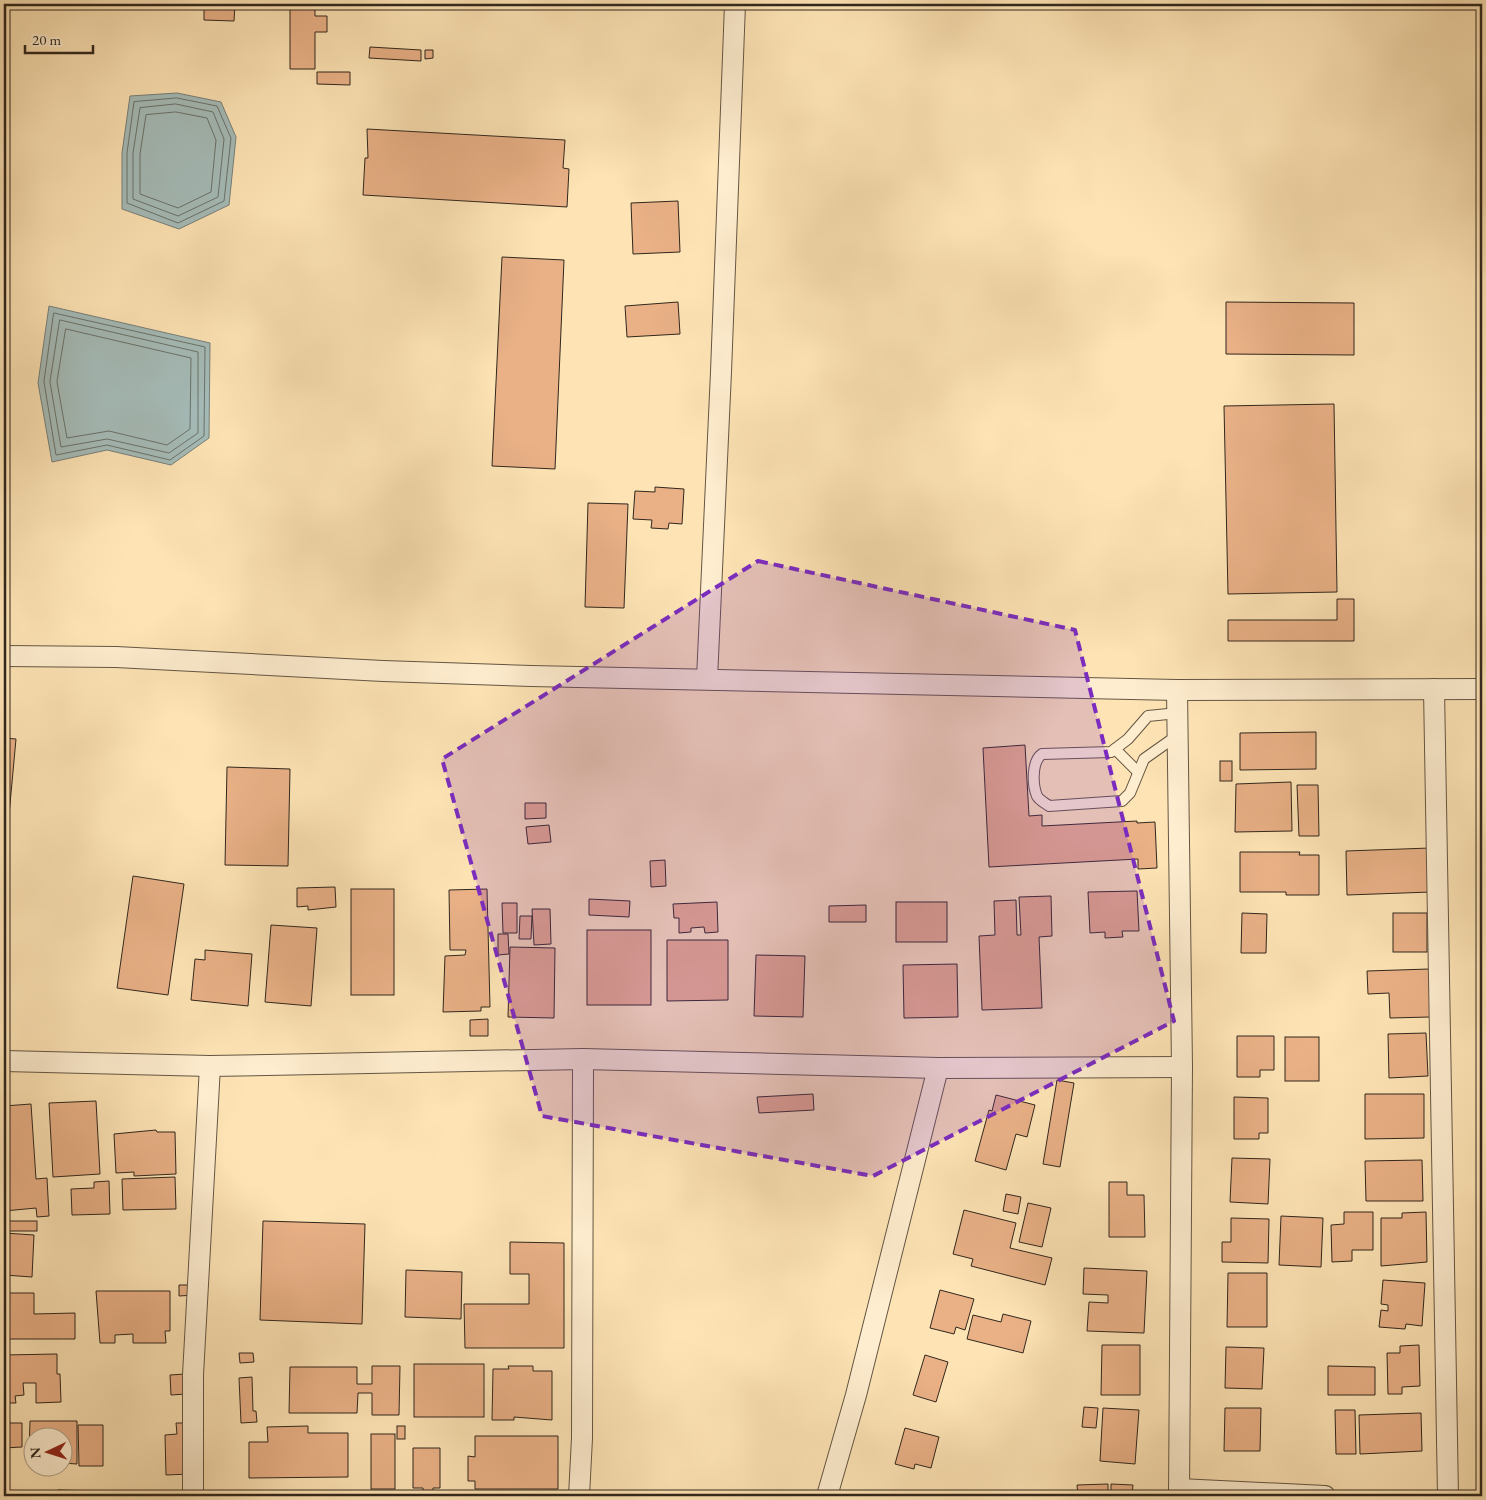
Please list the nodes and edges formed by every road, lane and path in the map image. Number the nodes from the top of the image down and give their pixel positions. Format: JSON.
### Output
{"nodes":[{"id":1,"x":735,"y":4,"type":"edge"},
{"id":2,"x":4,"y":656,"type":"edge"},
{"id":3,"x":707,"y":679,"type":"junction"},
{"id":4,"x":1434,"y":689,"type":"junction"},
{"id":5,"x":1482,"y":689,"type":"edge"},
{"id":6,"x":1177,"y":690,"type":"junction"},
{"id":7,"x":1178,"y":713,"type":"junction"},
{"id":8,"x":1178,"y":735,"type":"junction"},
{"id":9,"x":1115,"y":749,"type":"junction"},
{"id":10,"x":1138,"y":772,"type":"junction"},
{"id":11,"x":583,"y":1059,"type":"junction"},
{"id":12,"x":4,"y":1061,"type":"edge"},
{"id":13,"x":210,"y":1066,"type":"junction"},
{"id":14,"x":1182,"y":1067,"type":"junction"},
{"id":15,"x":938,"y":1068,"type":"junction"},
{"id":16,"x":1179,"y":1493,"type":"edge"},
{"id":17,"x":193,"y":1496,"type":"edge"},
{"id":18,"x":579,"y":1496,"type":"edge"},
{"id":19,"x":827,"y":1496,"type":"edge"},
{"id":20,"x":1325,"y":1496,"type":"edge"},
{"id":21,"x":1448,"y":1496,"type":"edge"}],
"edges":[{"from":1,"to":3,"type":"street"},
{"from":2,"to":3,"type":"street"},
{"from":3,"to":6,"type":"street"},
{"from":4,"to":5,"type":"street"},
{"from":4,"to":6,"type":"street"},
{"from":4,"to":21,"type":"street"},
{"from":6,"to":7,"type":"street"},
{"from":7,"to":8,"type":"street"},
{"from":7,"to":9,"type":"lane"},
{"from":8,"to":10,"type":"lane"},
{"from":8,"to":14,"type":"street"},
{"from":9,"to":10,"type":"lane"},
{"from":9,"to":10,"type":"lane"},
{"from":11,"to":13,"type":"street"},
{"from":11,"to":15,"type":"street"},
{"from":11,"to":18,"type":"street"},
{"from":12,"to":13,"type":"street"},
{"from":13,"to":17,"type":"street"},
{"from":14,"to":15,"type":"street"},
{"from":14,"to":16,"type":"street"},
{"from":15,"to":19,"type":"street"},
{"from":16,"to":20,"type":"street"}]}
